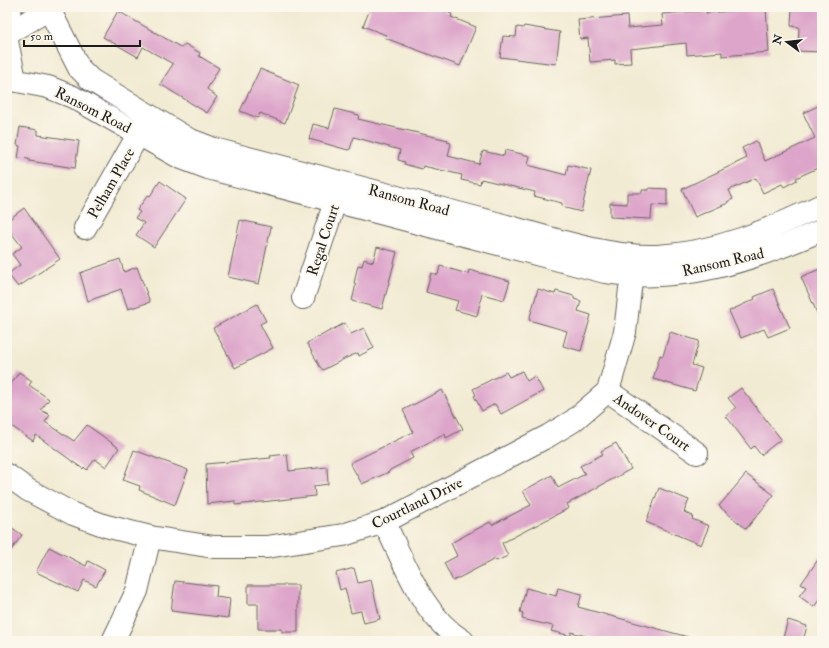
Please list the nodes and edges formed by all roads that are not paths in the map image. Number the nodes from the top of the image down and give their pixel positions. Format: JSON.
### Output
{"nodes":[{"id":1,"x":11,"y":7,"type":"edge"},
{"id":2,"x":7,"y":9,"type":"edge"},
{"id":3,"x":46,"y":11,"type":"edge"},
{"id":4,"x":7,"y":34,"type":"edge"},
{"id":5,"x":7,"y":41,"type":"edge"},
{"id":6,"x":11,"y":80,"type":"edge"},
{"id":7,"x":144,"y":125,"type":"junction"},
{"id":8,"x":339,"y":192,"type":"junction"},
{"id":9,"x":822,"y":205,"type":"edge"},
{"id":10,"x":85,"y":228,"type":"dead end"},
{"id":11,"x":822,"y":230,"type":"edge"},
{"id":12,"x":633,"y":266,"type":"junction"},
{"id":13,"x":303,"y":298,"type":"dead end"},
{"id":14,"x":608,"y":391,"type":"junction"},
{"id":15,"x":697,"y":453,"type":"dead end"},
{"id":16,"x":7,"y":474,"type":"edge"},
{"id":17,"x":384,"y":522,"type":"junction"},
{"id":18,"x":150,"y":537,"type":"junction"},
{"id":19,"x":113,"y":641,"type":"edge"},
{"id":20,"x":463,"y":641,"type":"edge"}],
"edges":[{"from":1,"to":2,"type":"street"},
{"from":3,"to":4,"type":"street","name":"Ransom Road"},
{"from":3,"to":7,"type":"street","name":"Ransom Road"},
{"from":5,"to":6,"type":"street"},
{"from":6,"to":7,"type":"street","name":"Ransom Road"},
{"from":7,"to":8,"type":"street","name":"Ransom Road"},
{"from":7,"to":10,"type":"street","name":"Pelham Place"},
{"from":8,"to":12,"type":"street","name":"Ransom Road"},
{"from":8,"to":13,"type":"street","name":"Regal Court"},
{"from":9,"to":12,"type":"street","name":"Ransom Road"},
{"from":11,"to":12,"type":"street","name":"Ransom Road"},
{"from":12,"to":14,"type":"street"},
{"from":14,"to":15,"type":"street","name":"Andover Court"},
{"from":14,"to":17,"type":"street","name":"Courtland Drive"},
{"from":16,"to":18,"type":"street","name":"Courtland Drive"},
{"from":17,"to":18,"type":"street","name":"Courtland Drive"},
{"from":17,"to":20,"type":"street"},
{"from":18,"to":19,"type":"street"}]}
